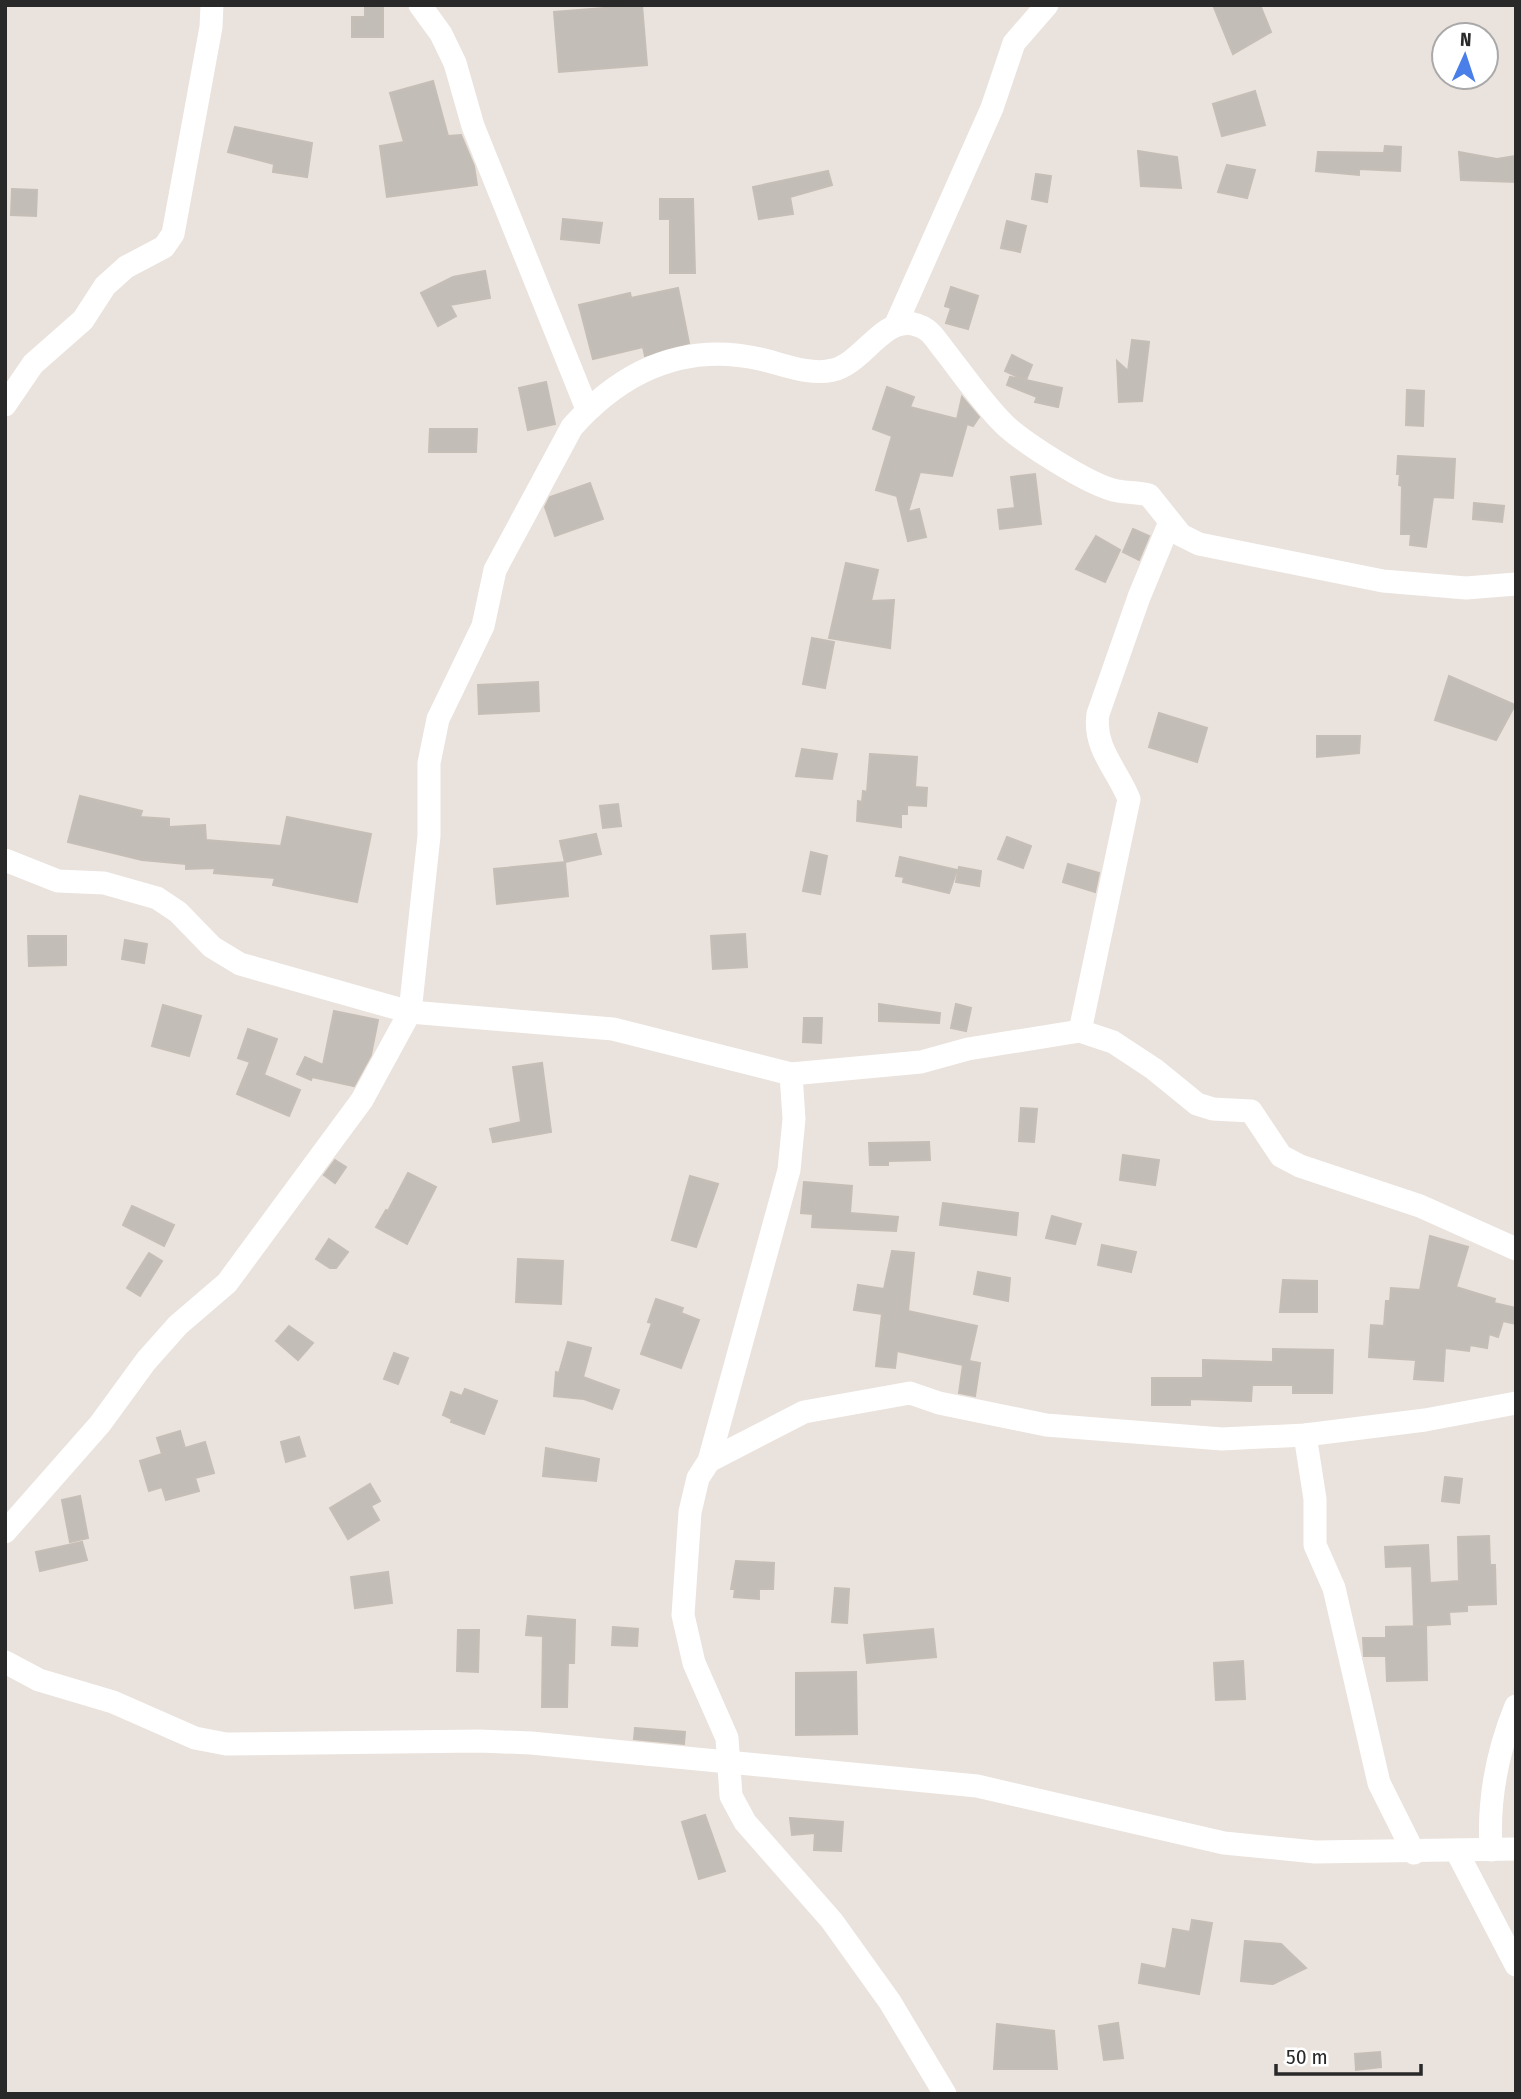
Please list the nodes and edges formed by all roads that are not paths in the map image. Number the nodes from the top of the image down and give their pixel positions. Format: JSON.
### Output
{"nodes":[{"id":1,"x":212,"y":5,"type":"edge"},
{"id":2,"x":420,"y":5,"type":"edge"},
{"id":3,"x":1046,"y":5,"type":"edge"},
{"id":4,"x":896,"y":324,"type":"junction"},
{"id":5,"x":5,"y":405,"type":"edge"},
{"id":6,"x":587,"y":410,"type":"junction"},
{"id":7,"x":1170,"y":522,"type":"junction"},
{"id":8,"x":1516,"y":584,"type":"edge"},
{"id":9,"x":5,"y":860,"type":"edge"},
{"id":10,"x":410,"y":1012,"type":"junction"},
{"id":11,"x":1080,"y":1031,"type":"junction"},
{"id":12,"x":791,"y":1074,"type":"junction"},
{"id":13,"x":1516,"y":1249,"type":"edge"},
{"id":14,"x":1516,"y":1403,"type":"edge"},
{"id":15,"x":1304,"y":1436,"type":"junction"},
{"id":16,"x":709,"y":1461,"type":"junction"},
{"id":17,"x":5,"y":1532,"type":"edge"},
{"id":18,"x":5,"y":1662,"type":"edge"},
{"id":19,"x":1516,"y":1706,"type":"edge"},
{"id":20,"x":730,"y":1760,"type":"junction"},
{"id":21,"x":1516,"y":1849,"type":"edge"},
{"id":22,"x":1491,"y":1850,"type":"junction"},
{"id":23,"x":1457,"y":1852,"type":"junction"},
{"id":24,"x":1413,"y":1853,"type":"junction"},
{"id":25,"x":1516,"y":1965,"type":"edge"},
{"id":26,"x":945,"y":2094,"type":"edge"}],
"edges":[{"from":1,"to":5,"type":"street"},
{"from":2,"to":6,"type":"street"},
{"from":3,"to":4,"type":"street"},
{"from":4,"to":6,"type":"street"},
{"from":4,"to":7,"type":"street"},
{"from":6,"to":10,"type":"street"},
{"from":7,"to":8,"type":"street"},
{"from":7,"to":11,"type":"street"},
{"from":9,"to":10,"type":"street"},
{"from":10,"to":12,"type":"street"},
{"from":10,"to":17,"type":"street"},
{"from":11,"to":12,"type":"street"},
{"from":11,"to":13,"type":"street"},
{"from":12,"to":16,"type":"street"},
{"from":14,"to":15,"type":"street"},
{"from":15,"to":16,"type":"street"},
{"from":15,"to":24,"type":"street"},
{"from":16,"to":20,"type":"street"},
{"from":18,"to":20,"type":"street"},
{"from":19,"to":22,"type":"street"},
{"from":20,"to":24,"type":"street"},
{"from":20,"to":26,"type":"street"},
{"from":21,"to":22,"type":"street"},
{"from":22,"to":23,"type":"street"},
{"from":23,"to":24,"type":"street"},
{"from":23,"to":25,"type":"street"}]}
